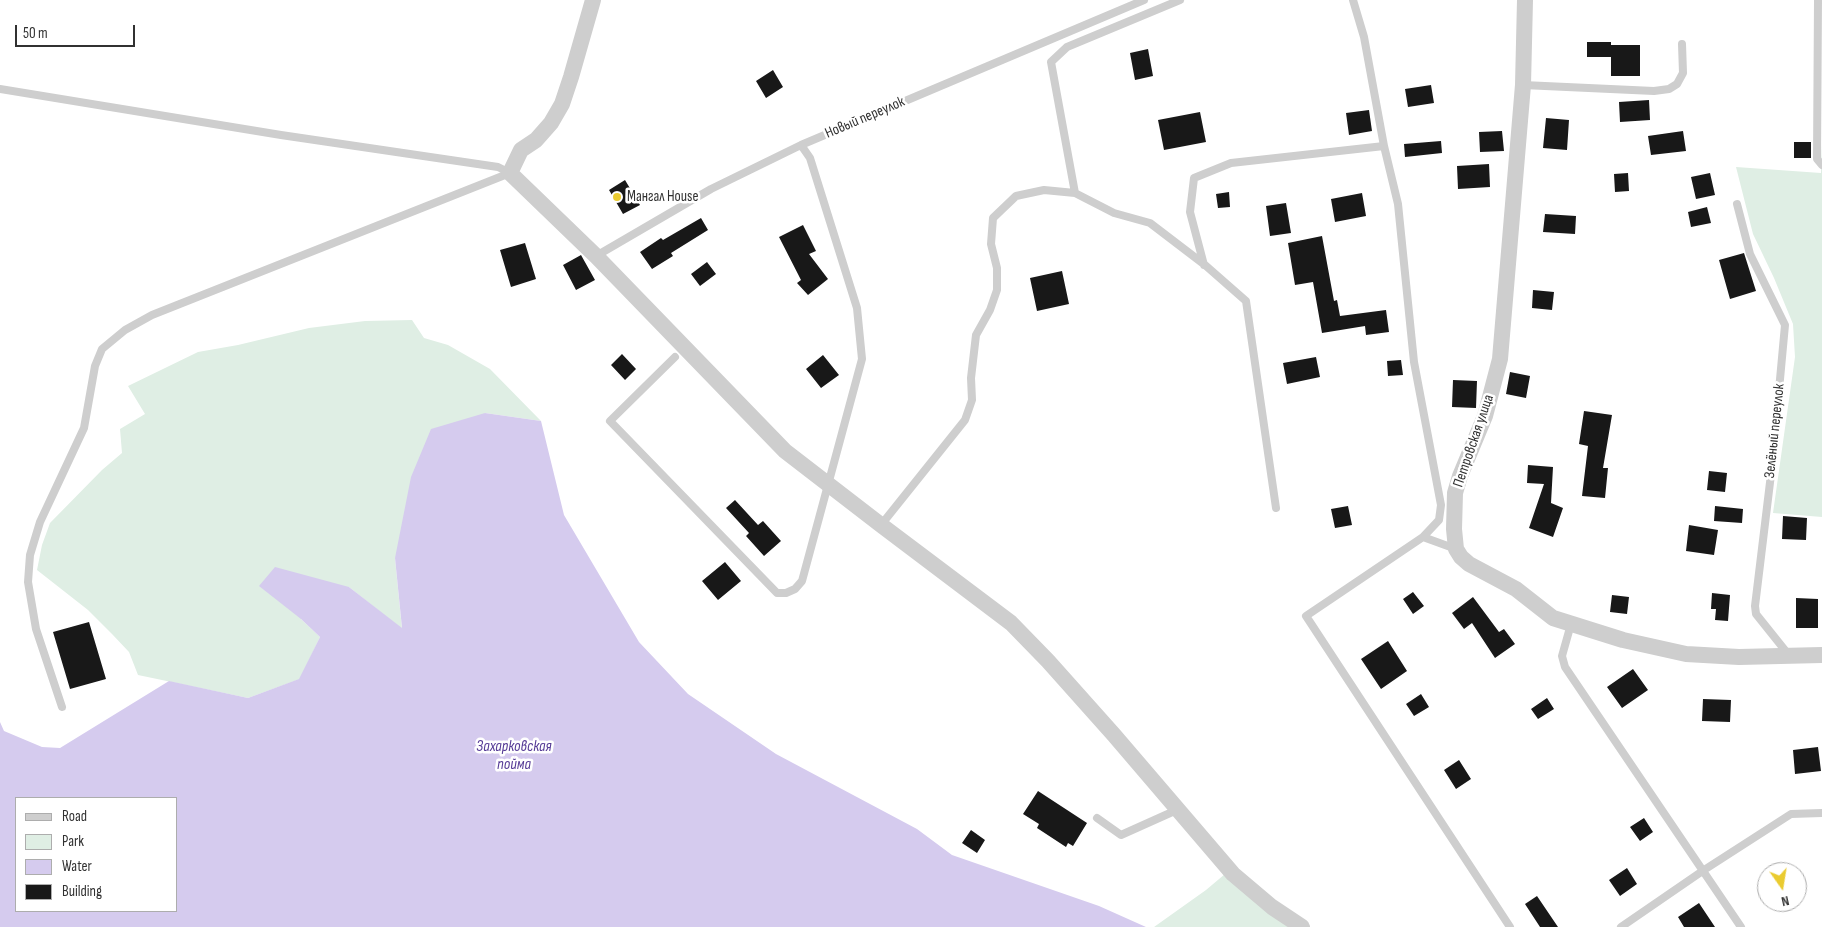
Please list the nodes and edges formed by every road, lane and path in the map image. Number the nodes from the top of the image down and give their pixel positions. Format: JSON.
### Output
{"nodes":[{"id":1,"x":593,"y":0,"type":"edge"},
{"id":2,"x":1144,"y":0,"type":"edge"},
{"id":3,"x":1180,"y":0,"type":"edge"},
{"id":4,"x":1353,"y":0,"type":"edge"},
{"id":5,"x":1525,"y":0,"type":"edge"},
{"id":6,"x":1818,"y":0,"type":"edge"},
{"id":7,"x":1682,"y":44,"type":"dead end"},
{"id":8,"x":1523,"y":85,"type":"junction"},
{"id":9,"x":0,"y":89,"type":"edge"},
{"id":10,"x":801,"y":145,"type":"junction"},
{"id":11,"x":1384,"y":146,"type":"junction"},
{"id":12,"x":1822,"y":165,"type":"edge"},
{"id":13,"x":510,"y":172,"type":"junction"},
{"id":14,"x":1075,"y":193,"type":"junction"},
{"id":15,"x":1737,"y":204,"type":"dead end"},
{"id":16,"x":596,"y":256,"type":"junction"},
{"id":17,"x":1205,"y":265,"type":"junction"},
{"id":18,"x":674,"y":357,"type":"dead end"},
{"id":19,"x":829,"y":485,"type":"junction"},
{"id":20,"x":1276,"y":508,"type":"dead end"},
{"id":21,"x":881,"y":525,"type":"junction"},
{"id":22,"x":1423,"y":537,"type":"junction"},
{"id":23,"x":1456,"y":549,"type":"junction"},
{"id":24,"x":1571,"y":624,"type":"junction"},
{"id":25,"x":1822,"y":655,"type":"edge"},
{"id":26,"x":1789,"y":656,"type":"junction"},
{"id":27,"x":62,"y":707,"type":"dead end"},
{"id":28,"x":1179,"y":809,"type":"junction"},
{"id":29,"x":1822,"y":813,"type":"edge"},
{"id":30,"x":1097,"y":818,"type":"dead end"},
{"id":31,"x":1704,"y":870,"type":"junction"},
{"id":32,"x":1302,"y":927,"type":"edge"},
{"id":33,"x":1510,"y":927,"type":"edge"},
{"id":34,"x":1621,"y":927,"type":"edge"},
{"id":35,"x":1741,"y":927,"type":"edge"}],
"edges":[{"from":1,"to":13,"type":"street"},
{"from":2,"to":10,"type":"lane","name":"Новый переулок"},
{"from":3,"to":14,"type":"lane"},
{"from":4,"to":11,"type":"lane"},
{"from":5,"to":8,"type":"street","name":"Петровская улица"},
{"from":6,"to":12,"type":"lane"},
{"from":7,"to":8,"type":"lane"},
{"from":8,"to":23,"type":"street","name":"Петровская улица"},
{"from":9,"to":13,"type":"lane"},
{"from":10,"to":16,"type":"lane","name":"Новый переулок"},
{"from":10,"to":19,"type":"lane"},
{"from":11,"to":17,"type":"lane"},
{"from":11,"to":22,"type":"lane"},
{"from":13,"to":16,"type":"street"},
{"from":13,"to":27,"type":"lane"},
{"from":14,"to":17,"type":"lane"},
{"from":14,"to":21,"type":"lane"},
{"from":15,"to":26,"type":"lane","name":"Зелёный переулок"},
{"from":16,"to":19,"type":"street"},
{"from":17,"to":20,"type":"lane"},
{"from":18,"to":19,"type":"lane"},
{"from":19,"to":21,"type":"street"},
{"from":21,"to":28,"type":"street"},
{"from":22,"to":23,"type":"lane"},
{"from":22,"to":33,"type":"lane"},
{"from":23,"to":24,"type":"street"},
{"from":24,"to":26,"type":"street"},
{"from":24,"to":31,"type":"lane"},
{"from":25,"to":26,"type":"street"},
{"from":28,"to":30,"type":"lane"},
{"from":28,"to":32,"type":"street"},
{"from":29,"to":31,"type":"lane"},
{"from":31,"to":34,"type":"lane"},
{"from":31,"to":35,"type":"lane"}]}
